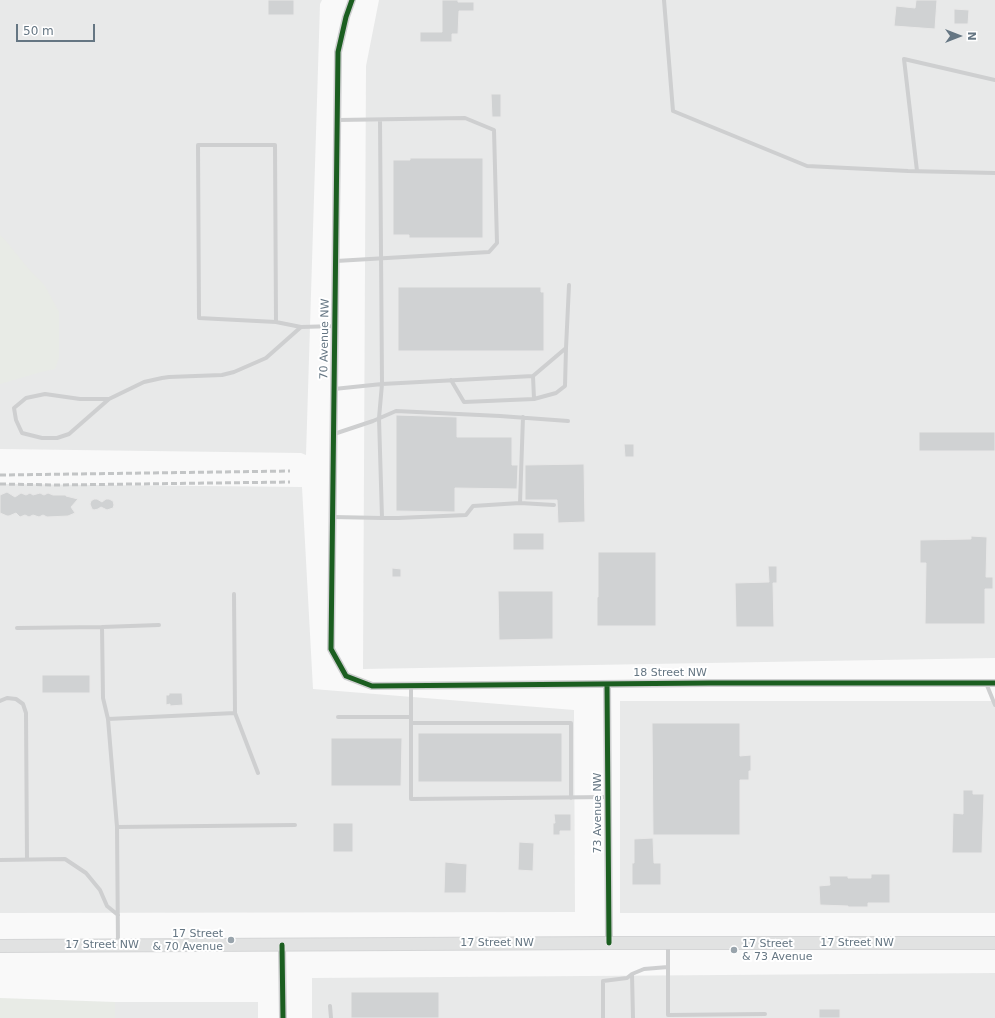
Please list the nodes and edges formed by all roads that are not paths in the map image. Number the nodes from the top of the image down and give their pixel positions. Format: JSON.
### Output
{"nodes":[{"id":1,"x":352,"y":0,"type":"edge"},
{"id":2,"x":664,"y":0,"type":"edge"},
{"id":3,"x":995,"y":80,"type":"edge"},
{"id":4,"x":338,"y":120,"type":"junction"},
{"id":5,"x":380,"y":120,"type":"junction"},
{"id":6,"x":917,"y":171,"type":"junction"},
{"id":7,"x":995,"y":173,"type":"edge"},
{"id":8,"x":381,"y":259,"type":"junction"},
{"id":9,"x":336,"y":261,"type":"junction"},
{"id":10,"x":569,"y":285,"type":"dead end"},
{"id":11,"x":276,"y":322,"type":"junction"},
{"id":12,"x":335,"y":326,"type":"junction"},
{"id":13,"x":301,"y":327,"type":"junction"},
{"id":14,"x":566,"y":348,"type":"junction"},
{"id":15,"x":533,"y":376,"type":"junction"},
{"id":16,"x":451,"y":380,"type":"junction"},
{"id":17,"x":382,"y":384,"type":"junction"},
{"id":18,"x":334,"y":389,"type":"junction"},
{"id":19,"x":109,"y":399,"type":"junction"},
{"id":20,"x":534,"y":399,"type":"junction"},
{"id":21,"x":523,"y":417,"type":"junction"},
{"id":22,"x":379,"y":418,"type":"junction"},
{"id":23,"x":568,"y":420,"type":"dead end"},
{"id":24,"x":334,"y":434,"type":"junction"},
{"id":25,"x":520,"y":503,"type":"junction"},
{"id":26,"x":554,"y":505,"type":"dead end"},
{"id":27,"x":332,"y":517,"type":"junction"},
{"id":28,"x":382,"y":518,"type":"junction"},
{"id":29,"x":234,"y":594,"type":"dead end"},
{"id":30,"x":159,"y":625,"type":"dead end"},
{"id":31,"x":102,"y":627,"type":"junction"},
{"id":32,"x":17,"y":628,"type":"dead end"},
{"id":33,"x":346,"y":676,"type":"joint"},
{"id":34,"x":607,"y":684,"type":"junction"},
{"id":35,"x":986,"y":684,"type":"junction"},
{"id":36,"x":995,"y":684,"type":"edge"},
{"id":37,"x":411,"y":686,"type":"junction"},
{"id":38,"x":0,"y":701,"type":"edge"},
{"id":39,"x":995,"y":705,"type":"edge"},
{"id":40,"x":235,"y":713,"type":"junction"},
{"id":41,"x":338,"y":717,"type":"dead end"},
{"id":42,"x":411,"y":717,"type":"junction"},
{"id":43,"x":108,"y":719,"type":"junction"},
{"id":44,"x":411,"y":723,"type":"junction"},
{"id":45,"x":258,"y":772,"type":"dead end"},
{"id":46,"x":608,"y":797,"type":"junction"},
{"id":47,"x":571,"y":798,"type":"junction"},
{"id":48,"x":295,"y":825,"type":"dead end"},
{"id":49,"x":117,"y":827,"type":"junction"},
{"id":50,"x":27,"y":859,"type":"junction"},
{"id":51,"x":0,"y":860,"type":"edge"},
{"id":52,"x":118,"y":915,"type":"junction"},
{"id":53,"x":609,"y":943,"type":"junction"},
{"id":54,"x":668,"y":943,"type":"junction"},
{"id":55,"x":995,"y":943,"type":"edge"},
{"id":56,"x":118,"y":945,"type":"junction"},
{"id":57,"x":282,"y":945,"type":"junction"},
{"id":58,"x":0,"y":946,"type":"edge"},
{"id":59,"x":668,"y":967,"type":"junction"},
{"id":60,"x":632,"y":974,"type":"junction"},
{"id":61,"x":330,"y":1006,"type":"dead end"},
{"id":62,"x":765,"y":1014,"type":"dead end"},
{"id":63,"x":668,"y":1016,"type":"edge"},
{"id":64,"x":283,"y":1018,"type":"edge"},
{"id":65,"x":331,"y":1018,"type":"edge"},
{"id":66,"x":603,"y":1018,"type":"edge"},
{"id":67,"x":633,"y":1018,"type":"edge"}],
"edges":[{"from":1,"to":4,"type":"street","name":"70 Avenue NW"},
{"from":2,"to":6,"type":"lane"},
{"from":3,"to":6,"type":"lane"},
{"from":4,"to":5,"type":"lane"},
{"from":4,"to":9,"type":"street","name":"70 Avenue NW"},
{"from":5,"to":8,"type":"lane"},
{"from":5,"to":8,"type":"lane"},
{"from":6,"to":7,"type":"lane"},
{"from":8,"to":9,"type":"lane"},
{"from":8,"to":17,"type":"lane"},
{"from":9,"to":12,"type":"street","name":"70 Avenue NW"},
{"from":10,"to":14,"type":"lane"},
{"from":11,"to":11,"type":"lane"},
{"from":11,"to":13,"type":"lane"},
{"from":12,"to":13,"type":"lane"},
{"from":12,"to":18,"type":"street","name":"70 Avenue NW"},
{"from":13,"to":19,"type":"lane"},
{"from":14,"to":15,"type":"lane"},
{"from":14,"to":20,"type":"lane"},
{"from":15,"to":16,"type":"lane"},
{"from":15,"to":20,"type":"lane"},
{"from":16,"to":17,"type":"lane"},
{"from":16,"to":20,"type":"lane"},
{"from":17,"to":18,"type":"lane"},
{"from":17,"to":22,"type":"lane"},
{"from":18,"to":24,"type":"street","name":"70 Avenue NW"},
{"from":19,"to":19,"type":"lane"},
{"from":21,"to":22,"type":"lane"},
{"from":21,"to":23,"type":"lane"},
{"from":21,"to":25,"type":"lane"},
{"from":22,"to":24,"type":"lane"},
{"from":22,"to":28,"type":"lane"},
{"from":24,"to":27,"type":"street","name":"70 Avenue NW"},
{"from":25,"to":26,"type":"lane"},
{"from":25,"to":28,"type":"lane"},
{"from":27,"to":28,"type":"lane"},
{"from":27,"to":33,"type":"street","name":"70 Avenue NW"},
{"from":29,"to":40,"type":"lane"},
{"from":30,"to":31,"type":"lane"},
{"from":31,"to":32,"type":"lane"},
{"from":31,"to":43,"type":"lane"},
{"from":33,"to":37,"type":"street","name":"18 Street NW"},
{"from":34,"to":35,"type":"street","name":"18 Street NW"},
{"from":34,"to":37,"type":"street","name":"18 Street NW"},
{"from":34,"to":46,"type":"street","name":"73 Avenue NW"},
{"from":35,"to":36,"type":"street","name":"18 Street NW"},
{"from":35,"to":39,"type":"lane"},
{"from":37,"to":42,"type":"lane"},
{"from":38,"to":50,"type":"lane"},
{"from":40,"to":43,"type":"lane"},
{"from":40,"to":45,"type":"lane"},
{"from":41,"to":42,"type":"lane"},
{"from":42,"to":44,"type":"lane"},
{"from":43,"to":49,"type":"lane"},
{"from":44,"to":47,"type":"lane"},
{"from":44,"to":47,"type":"lane"},
{"from":46,"to":47,"type":"lane"},
{"from":46,"to":53,"type":"street","name":"73 Avenue NW"},
{"from":48,"to":49,"type":"lane"},
{"from":49,"to":52,"type":"lane"},
{"from":50,"to":51,"type":"lane"},
{"from":50,"to":52,"type":"lane"},
{"from":52,"to":56,"type":"lane"},
{"from":53,"to":54,"type":"main road","name":"17 Street NW"},
{"from":53,"to":57,"type":"main road","name":"17 Street NW"},
{"from":54,"to":55,"type":"main road","name":"17 Street NW"},
{"from":54,"to":59,"type":"lane"},
{"from":56,"to":57,"type":"main road","name":"17 Street NW"},
{"from":56,"to":58,"type":"main road","name":"17 Street NW"},
{"from":57,"to":64,"type":"street"},
{"from":59,"to":60,"type":"lane"},
{"from":59,"to":63,"type":"lane"},
{"from":60,"to":66,"type":"lane"},
{"from":60,"to":67,"type":"lane"},
{"from":61,"to":65,"type":"lane"},
{"from":62,"to":63,"type":"lane"}]}
